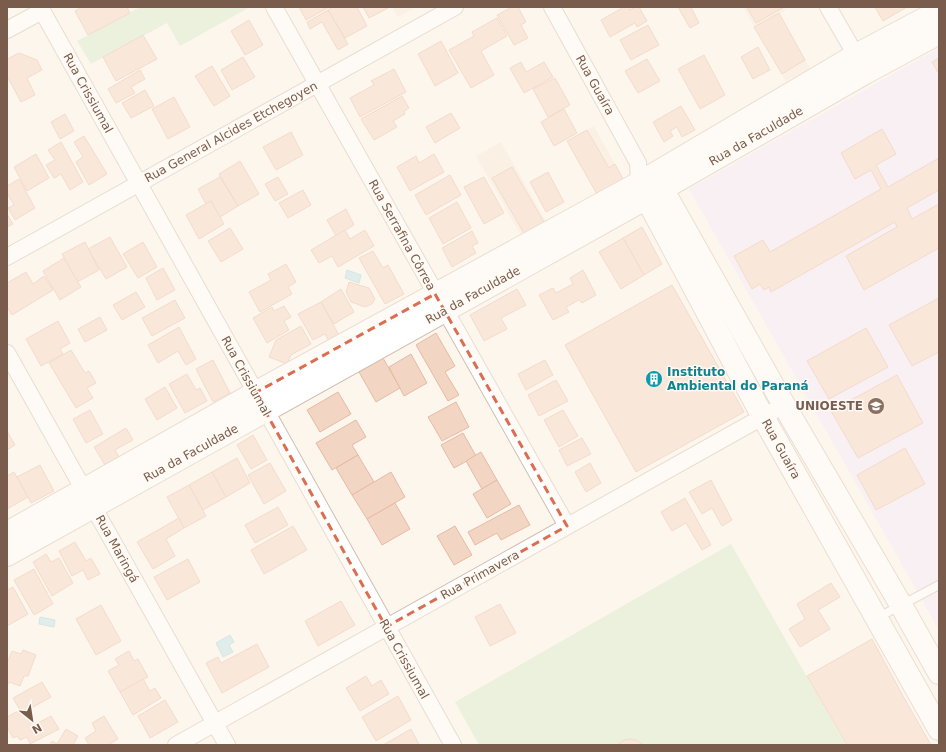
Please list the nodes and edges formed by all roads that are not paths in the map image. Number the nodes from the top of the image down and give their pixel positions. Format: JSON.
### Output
{"nodes":[{"id":1,"x":274,"y":7,"type":"edge"},
{"id":2,"x":455,"y":7,"type":"edge"},
{"id":3,"x":552,"y":7,"type":"edge"},
{"id":4,"x":828,"y":7,"type":"edge"},
{"id":5,"x":41,"y":9,"type":"edge"},
{"id":6,"x":939,"y":10,"type":"edge"},
{"id":7,"x":7,"y":30,"type":"edge"},
{"id":8,"x":939,"y":33,"type":"edge"},
{"id":9,"x":860,"y":64,"type":"junction"},
{"id":10,"x":317,"y":84,"type":"junction"},
{"id":11,"x":648,"y":181,"type":"junction"},
{"id":12,"x":139,"y":184,"type":"junction"},
{"id":13,"x":7,"y":258,"type":"edge"},
{"id":14,"x":440,"y":302,"type":"junction"},
{"id":15,"x":7,"y":353,"type":"edge"},
{"id":16,"x":260,"y":402,"type":"junction"},
{"id":17,"x":784,"y":405,"type":"junction"},
{"id":18,"x":763,"y":417,"type":"junction"},
{"id":19,"x":88,"y":499,"type":"junction"},
{"id":20,"x":566,"y":526,"type":"junction"},
{"id":21,"x":7,"y":533,"type":"edge"},
{"id":22,"x":7,"y":555,"type":"edge"},
{"id":23,"x":939,"y":584,"type":"edge"},
{"id":24,"x":901,"y":605,"type":"junction"},
{"id":25,"x":876,"y":618,"type":"junction"},
{"id":26,"x":386,"y":627,"type":"junction"},
{"id":27,"x":939,"y":673,"type":"edge"},
{"id":28,"x":215,"y":723,"type":"junction"},
{"id":29,"x":939,"y":729,"type":"edge"},
{"id":30,"x":176,"y":745,"type":"edge"},
{"id":31,"x":227,"y":745,"type":"edge"},
{"id":32,"x":453,"y":745,"type":"edge"}],
"edges":[{"from":1,"to":10,"type":"street","name":"Rua Serrafina Côrrea"},
{"from":2,"to":10,"type":"street","name":"Rua General Alcides Etchegoyen"},
{"from":3,"to":11,"type":"street","name":"Rua Guaíra"},
{"from":4,"to":9,"type":"street"},
{"from":5,"to":7,"type":"street"},
{"from":5,"to":12,"type":"street","name":"Rua Crissiumal"},
{"from":6,"to":9,"type":"street","name":"Rua da Faculdade"},
{"from":8,"to":9,"type":"street","name":"Rua da Faculdade"},
{"from":9,"to":11,"type":"street","name":"Rua da Faculdade"},
{"from":10,"to":12,"type":"street","name":"Rua General Alcides Etchegoyen"},
{"from":10,"to":14,"type":"street","name":"Rua Serrafina Côrrea"},
{"from":11,"to":14,"type":"street","name":"Rua da Faculdade"},
{"from":11,"to":17,"type":"street","name":"Rua Guaíra"},
{"from":11,"to":18,"type":"street","name":"Rua Guaíra"},
{"from":12,"to":13,"type":"street","name":"Rua General Alcides Etchegoyen"},
{"from":12,"to":16,"type":"street","name":"Rua Crissiumal"},
{"from":14,"to":16,"type":"street","name":"Rua da Faculdade"},
{"from":14,"to":20,"type":"street","name":"Rua Serrafina Côrrea"},
{"from":15,"to":19,"type":"street","name":"Rua Maringá"},
{"from":16,"to":19,"type":"street","name":"Rua da Faculdade"},
{"from":16,"to":26,"type":"street","name":"Rua Crissiumal"},
{"from":17,"to":18,"type":"street","name":"Rua Primavera"},
{"from":17,"to":24,"type":"street","name":"Rua Guaíra"},
{"from":18,"to":20,"type":"street","name":"Rua Primavera"},
{"from":18,"to":25,"type":"street","name":"Rua Guaíra"},
{"from":19,"to":21,"type":"street","name":"Rua da Faculdade"},
{"from":19,"to":22,"type":"street","name":"Rua da Faculdade"},
{"from":19,"to":28,"type":"street","name":"Rua Maringá"},
{"from":20,"to":26,"type":"street","name":"Rua Primavera"},
{"from":23,"to":24,"type":"lane"},
{"from":24,"to":25,"type":"lane"},
{"from":24,"to":27,"type":"street","name":"Rua Guaíra"},
{"from":25,"to":29,"type":"street","name":"Rua Guaíra"},
{"from":26,"to":28,"type":"street","name":"Rua Primavera"},
{"from":26,"to":32,"type":"street","name":"Rua Crissiumal"},
{"from":28,"to":30,"type":"street","name":"Rua Primavera"},
{"from":28,"to":31,"type":"street","name":"Rua Maringá"}]}
